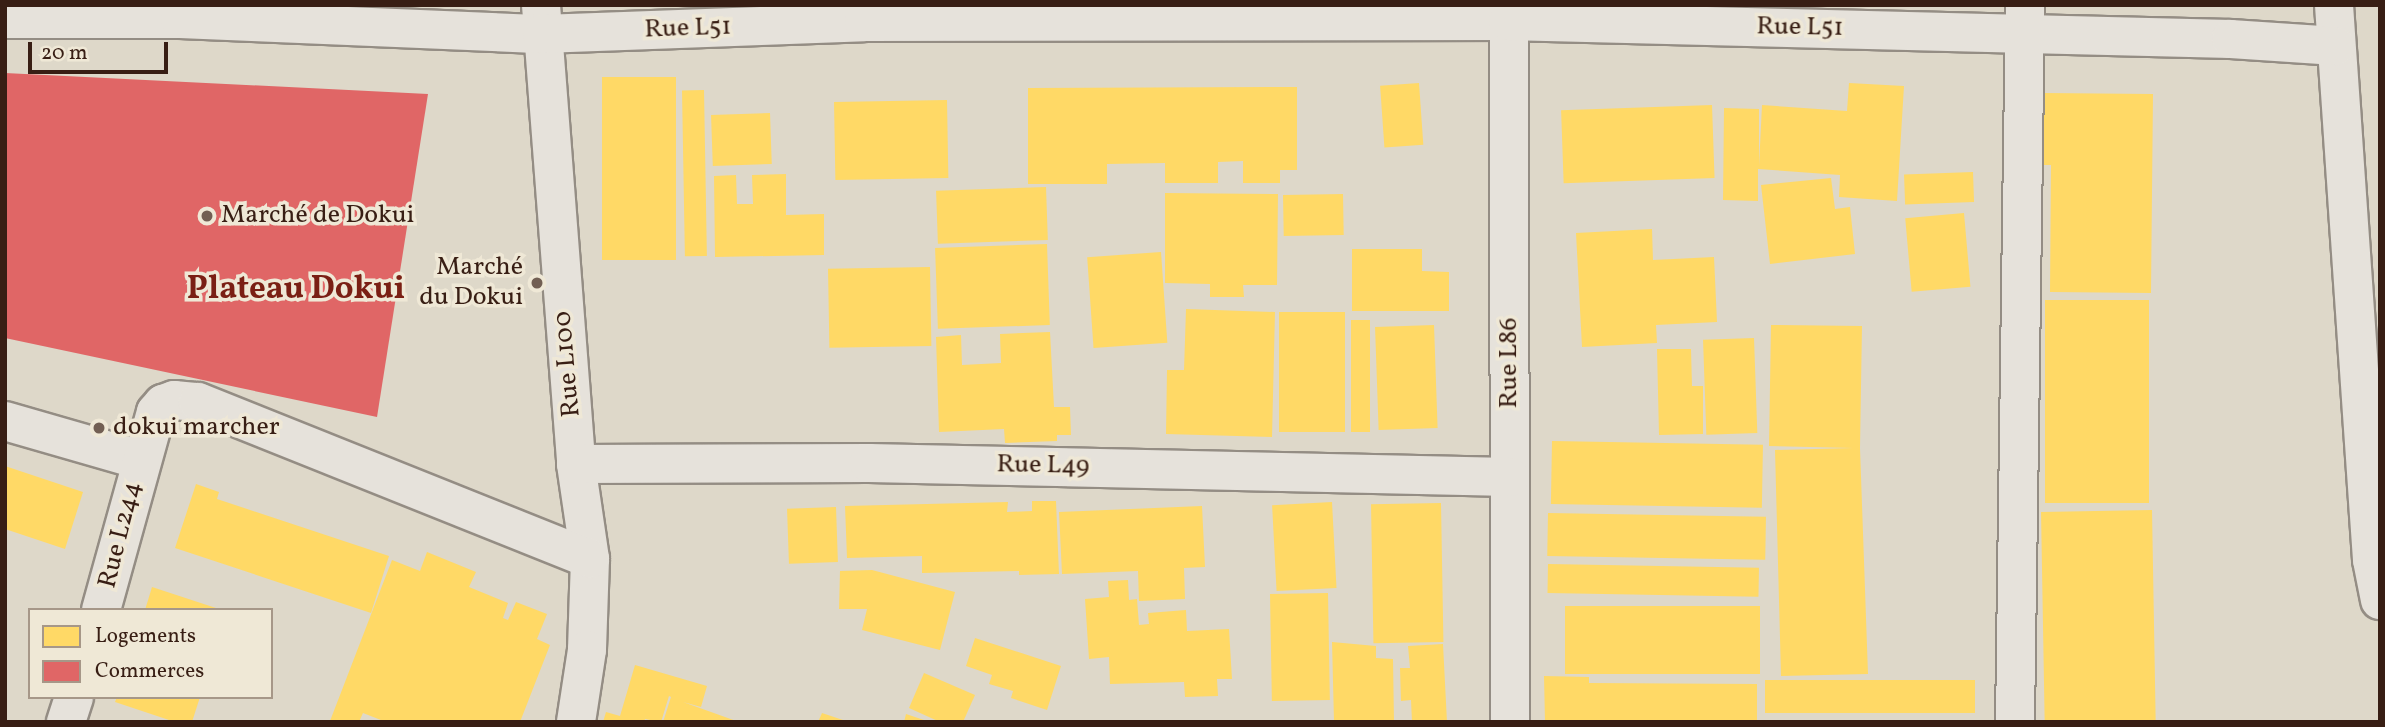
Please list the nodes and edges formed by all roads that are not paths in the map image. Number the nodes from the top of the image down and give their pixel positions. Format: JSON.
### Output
{"nodes":[{"id":1,"x":2334,"y":5,"type":"edge"},
{"id":2,"x":180,"y":12,"type":"edge"},
{"id":3,"x":1508,"y":13,"type":"edge"},
{"id":4,"x":864,"y":14,"type":"edge"},
{"id":5,"x":5,"y":19,"type":"edge"},
{"id":6,"x":2025,"y":19,"type":"edge"},
{"id":7,"x":541,"y":20,"type":"edge"},
{"id":8,"x":2336,"y":46,"type":"junction"},
{"id":9,"x":5,"y":421,"type":"edge"},
{"id":10,"x":140,"y":460,"type":"junction"},
{"id":11,"x":576,"y":464,"type":"junction"},
{"id":12,"x":1510,"y":477,"type":"junction"},
{"id":13,"x":590,"y":559,"type":"junction"},
{"id":14,"x":2380,"y":600,"type":"edge"},
{"id":15,"x":102,"y":608,"type":"edge"},
{"id":16,"x":73,"y":699,"type":"edge"},
{"id":17,"x":66,"y":722,"type":"edge"},
{"id":18,"x":576,"y":722,"type":"edge"},
{"id":19,"x":1510,"y":722,"type":"edge"},
{"id":20,"x":2015,"y":722,"type":"edge"}],
"edges":[{"from":1,"to":8,"type":"street"},
{"from":2,"to":5,"type":"street","name":"Rue L51"},
{"from":2,"to":7,"type":"street","name":"Rue L51"},
{"from":3,"to":4,"type":"street","name":"Rue L51"},
{"from":3,"to":6,"type":"street","name":"Rue L51"},
{"from":3,"to":12,"type":"street","name":"Rue L86"},
{"from":4,"to":7,"type":"street","name":"Rue L51"},
{"from":6,"to":8,"type":"street","name":"Rue L51"},
{"from":6,"to":20,"type":"street"},
{"from":7,"to":11,"type":"street","name":"Rue L100"},
{"from":8,"to":14,"type":"street"},
{"from":9,"to":10,"type":"street"},
{"from":10,"to":13,"type":"street","name":"Rue L244"},
{"from":10,"to":15,"type":"street","name":"Rue L244"},
{"from":11,"to":12,"type":"street","name":"Rue L49"},
{"from":11,"to":13,"type":"street","name":"Rue L100"},
{"from":12,"to":19,"type":"street","name":"Rue L86"},
{"from":13,"to":18,"type":"street","name":"Rue L100"},
{"from":16,"to":17,"type":"street"}]}
